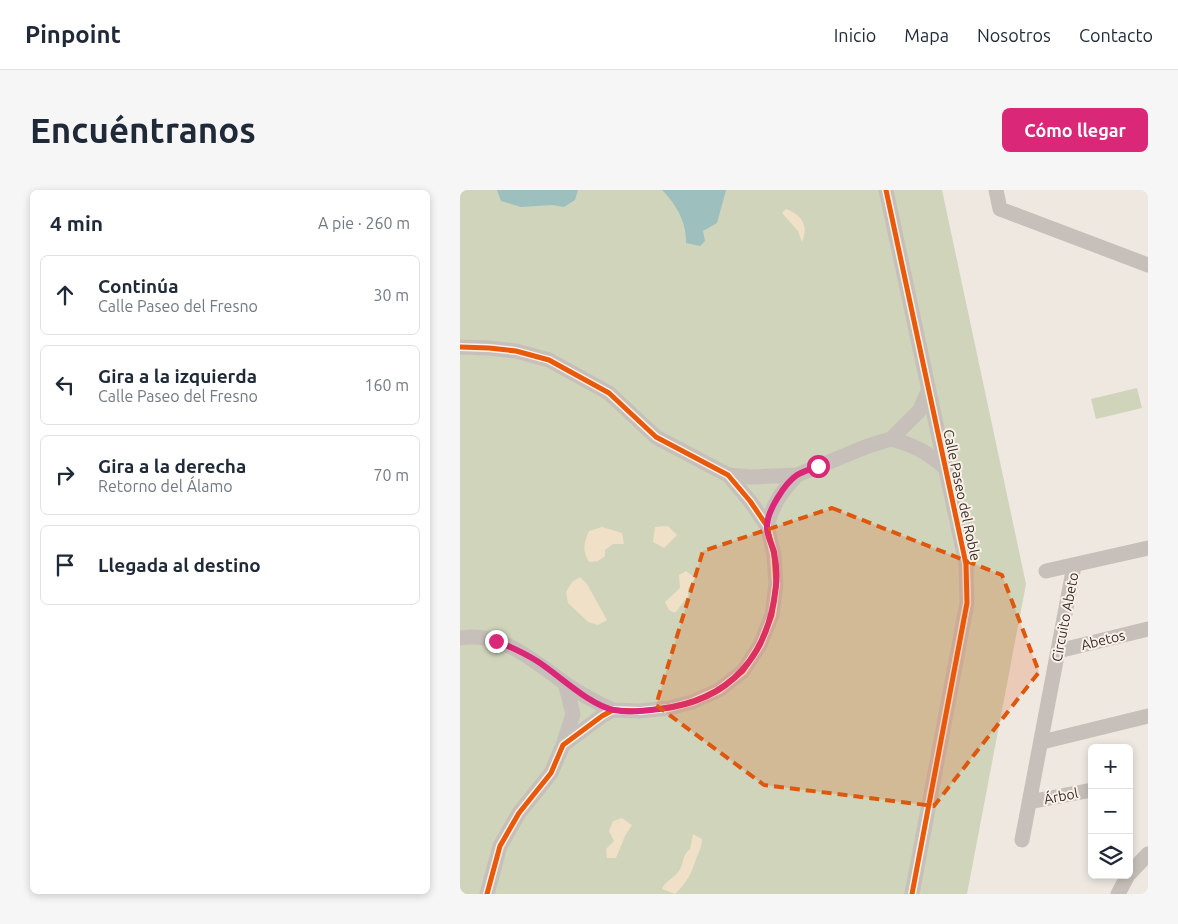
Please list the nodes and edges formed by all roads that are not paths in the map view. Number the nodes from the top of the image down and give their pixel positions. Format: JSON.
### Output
{"nodes":[{"id":1,"x":886,"y":190,"type":"edge"},
{"id":2,"x":996,"y":190,"type":"edge"},
{"id":3,"x":1148,"y":265,"type":"edge"},
{"id":4,"x":460,"y":347,"type":"edge"},
{"id":5,"x":928,"y":392,"type":"junction"},
{"id":6,"x":892,"y":439,"type":"junction"},
{"id":7,"x":944,"y":467,"type":"junction"},
{"id":8,"x":728,"y":475,"type":"junction"},
{"id":9,"x":797,"y":475,"type":"junction"},
{"id":10,"x":766,"y":526,"type":"junction"},
{"id":11,"x":1148,"y":548,"type":"edge"},
{"id":12,"x":1074,"y":566,"type":"junction"},
{"id":13,"x":1046,"y":571,"type":"dead end"},
{"id":14,"x":1148,"y":629,"type":"edge"},
{"id":15,"x":460,"y":638,"type":"edge"},
{"id":16,"x":1058,"y":651,"type":"junction"},
{"id":17,"x":565,"y":683,"type":"junction"},
{"id":18,"x":613,"y":710,"type":"junction"},
{"id":19,"x":1148,"y":716,"type":"edge"},
{"id":20,"x":1042,"y":742,"type":"junction"},
{"id":21,"x":563,"y":745,"type":"junction"},
{"id":22,"x":1088,"y":791,"type":"edge"},
{"id":23,"x":1029,"y":802,"type":"junction"},
{"id":24,"x":1022,"y":840,"type":"dead end"},
{"id":25,"x":1148,"y":854,"type":"edge"},
{"id":26,"x":1133,"y":870,"type":"edge"},
{"id":27,"x":1126,"y":879,"type":"edge"},
{"id":28,"x":1119,"y":892,"type":"edge"},
{"id":29,"x":487,"y":894,"type":"edge"},
{"id":30,"x":912,"y":894,"type":"edge"}],
"edges":[{"from":1,"to":5,"type":"street","name":"Calle Paseo del Roble"},
{"from":2,"to":3,"type":"street"},
{"from":4,"to":8,"type":"street"},
{"from":5,"to":6,"type":"street"},
{"from":5,"to":7,"type":"street","name":"Calle Paseo del Roble"},
{"from":6,"to":7,"type":"street"},
{"from":6,"to":9,"type":"street"},
{"from":7,"to":30,"type":"street","name":"Calle Paseo del Roble"},
{"from":8,"to":9,"type":"street"},
{"from":8,"to":10,"type":"street"},
{"from":9,"to":10,"type":"street"},
{"from":10,"to":18,"type":"street"},
{"from":11,"to":12,"type":"street","name":"Circuito Abeto"},
{"from":12,"to":13,"type":"street"},
{"from":12,"to":16,"type":"street","name":"Circuito Abeto"},
{"from":14,"to":16,"type":"street","name":"Abetos"},
{"from":15,"to":17,"type":"street"},
{"from":16,"to":20,"type":"street","name":"Circuito Abeto"},
{"from":17,"to":18,"type":"street"},
{"from":17,"to":21,"type":"street"},
{"from":18,"to":21,"type":"street"},
{"from":19,"to":20,"type":"street"},
{"from":20,"to":23,"type":"street","name":"Circuito Abeto"},
{"from":21,"to":29,"type":"street"},
{"from":22,"to":23,"type":"street","name":"Árbol"},
{"from":23,"to":24,"type":"street","name":"Circuito Abeto"},
{"from":25,"to":26,"type":"street"},
{"from":27,"to":28,"type":"street"}]}
